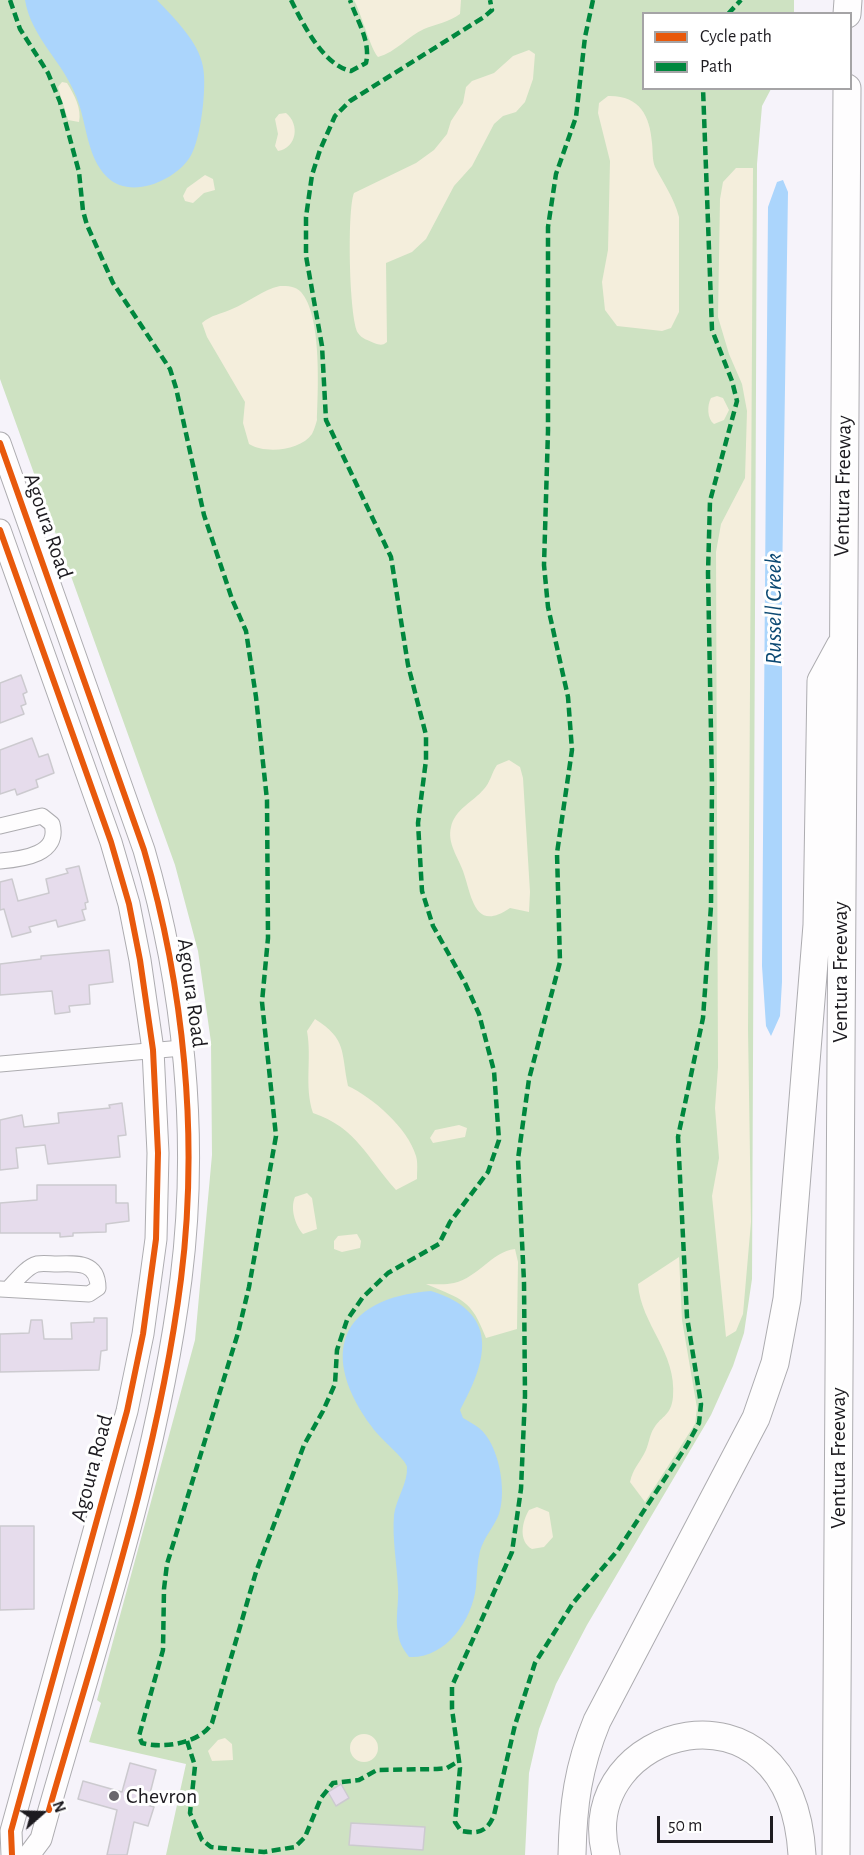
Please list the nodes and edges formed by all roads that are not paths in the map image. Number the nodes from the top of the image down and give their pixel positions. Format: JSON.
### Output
{"nodes":[{"id":1,"x":847,"y":90,"type":"edge"},
{"id":2,"x":0,"y":443,"type":"edge"},
{"id":3,"x":0,"y":530,"type":"edge"},
{"id":4,"x":842,"y":643,"type":"junction"},
{"id":5,"x":0,"y":826,"type":"edge"},
{"id":6,"x":0,"y":861,"type":"edge"},
{"id":7,"x":182,"y":1048,"type":"junction"},
{"id":8,"x":153,"y":1050,"type":"junction"},
{"id":9,"x":0,"y":1064,"type":"edge"},
{"id":10,"x":4,"y":1289,"type":"edge"},
{"id":11,"x":127,"y":1411,"type":"junction"},
{"id":12,"x":157,"y":1419,"type":"junction"},
{"id":13,"x":12,"y":1855,"type":"edge"},
{"id":14,"x":29,"y":1855,"type":"edge"},
{"id":15,"x":572,"y":1855,"type":"edge"},
{"id":16,"x":606,"y":1855,"type":"edge"},
{"id":17,"x":802,"y":1855,"type":"edge"},
{"id":18,"x":836,"y":1855,"type":"edge"}],
"edges":[{"from":1,"to":4,"type":"highway","name":"Ventura Freeway"},
{"from":2,"to":7,"type":"main road","name":"Agoura Road"},
{"from":3,"to":8,"type":"main road","name":"Agoura Road"},
{"from":4,"to":15,"type":"highway"},
{"from":4,"to":18,"type":"highway","name":"Ventura Freeway"},
{"from":5,"to":6,"type":"street"},
{"from":7,"to":8,"type":"street"},
{"from":7,"to":12,"type":"main road","name":"Agoura Road"},
{"from":8,"to":9,"type":"street"},
{"from":8,"to":11,"type":"main road","name":"Agoura Road"},
{"from":10,"to":10,"type":"street"},
{"from":11,"to":12,"type":"main road"},
{"from":11,"to":13,"type":"main road","name":"Agoura Road"},
{"from":12,"to":14,"type":"main road","name":"Agoura Road"},
{"from":16,"to":17,"type":"highway"}]}
